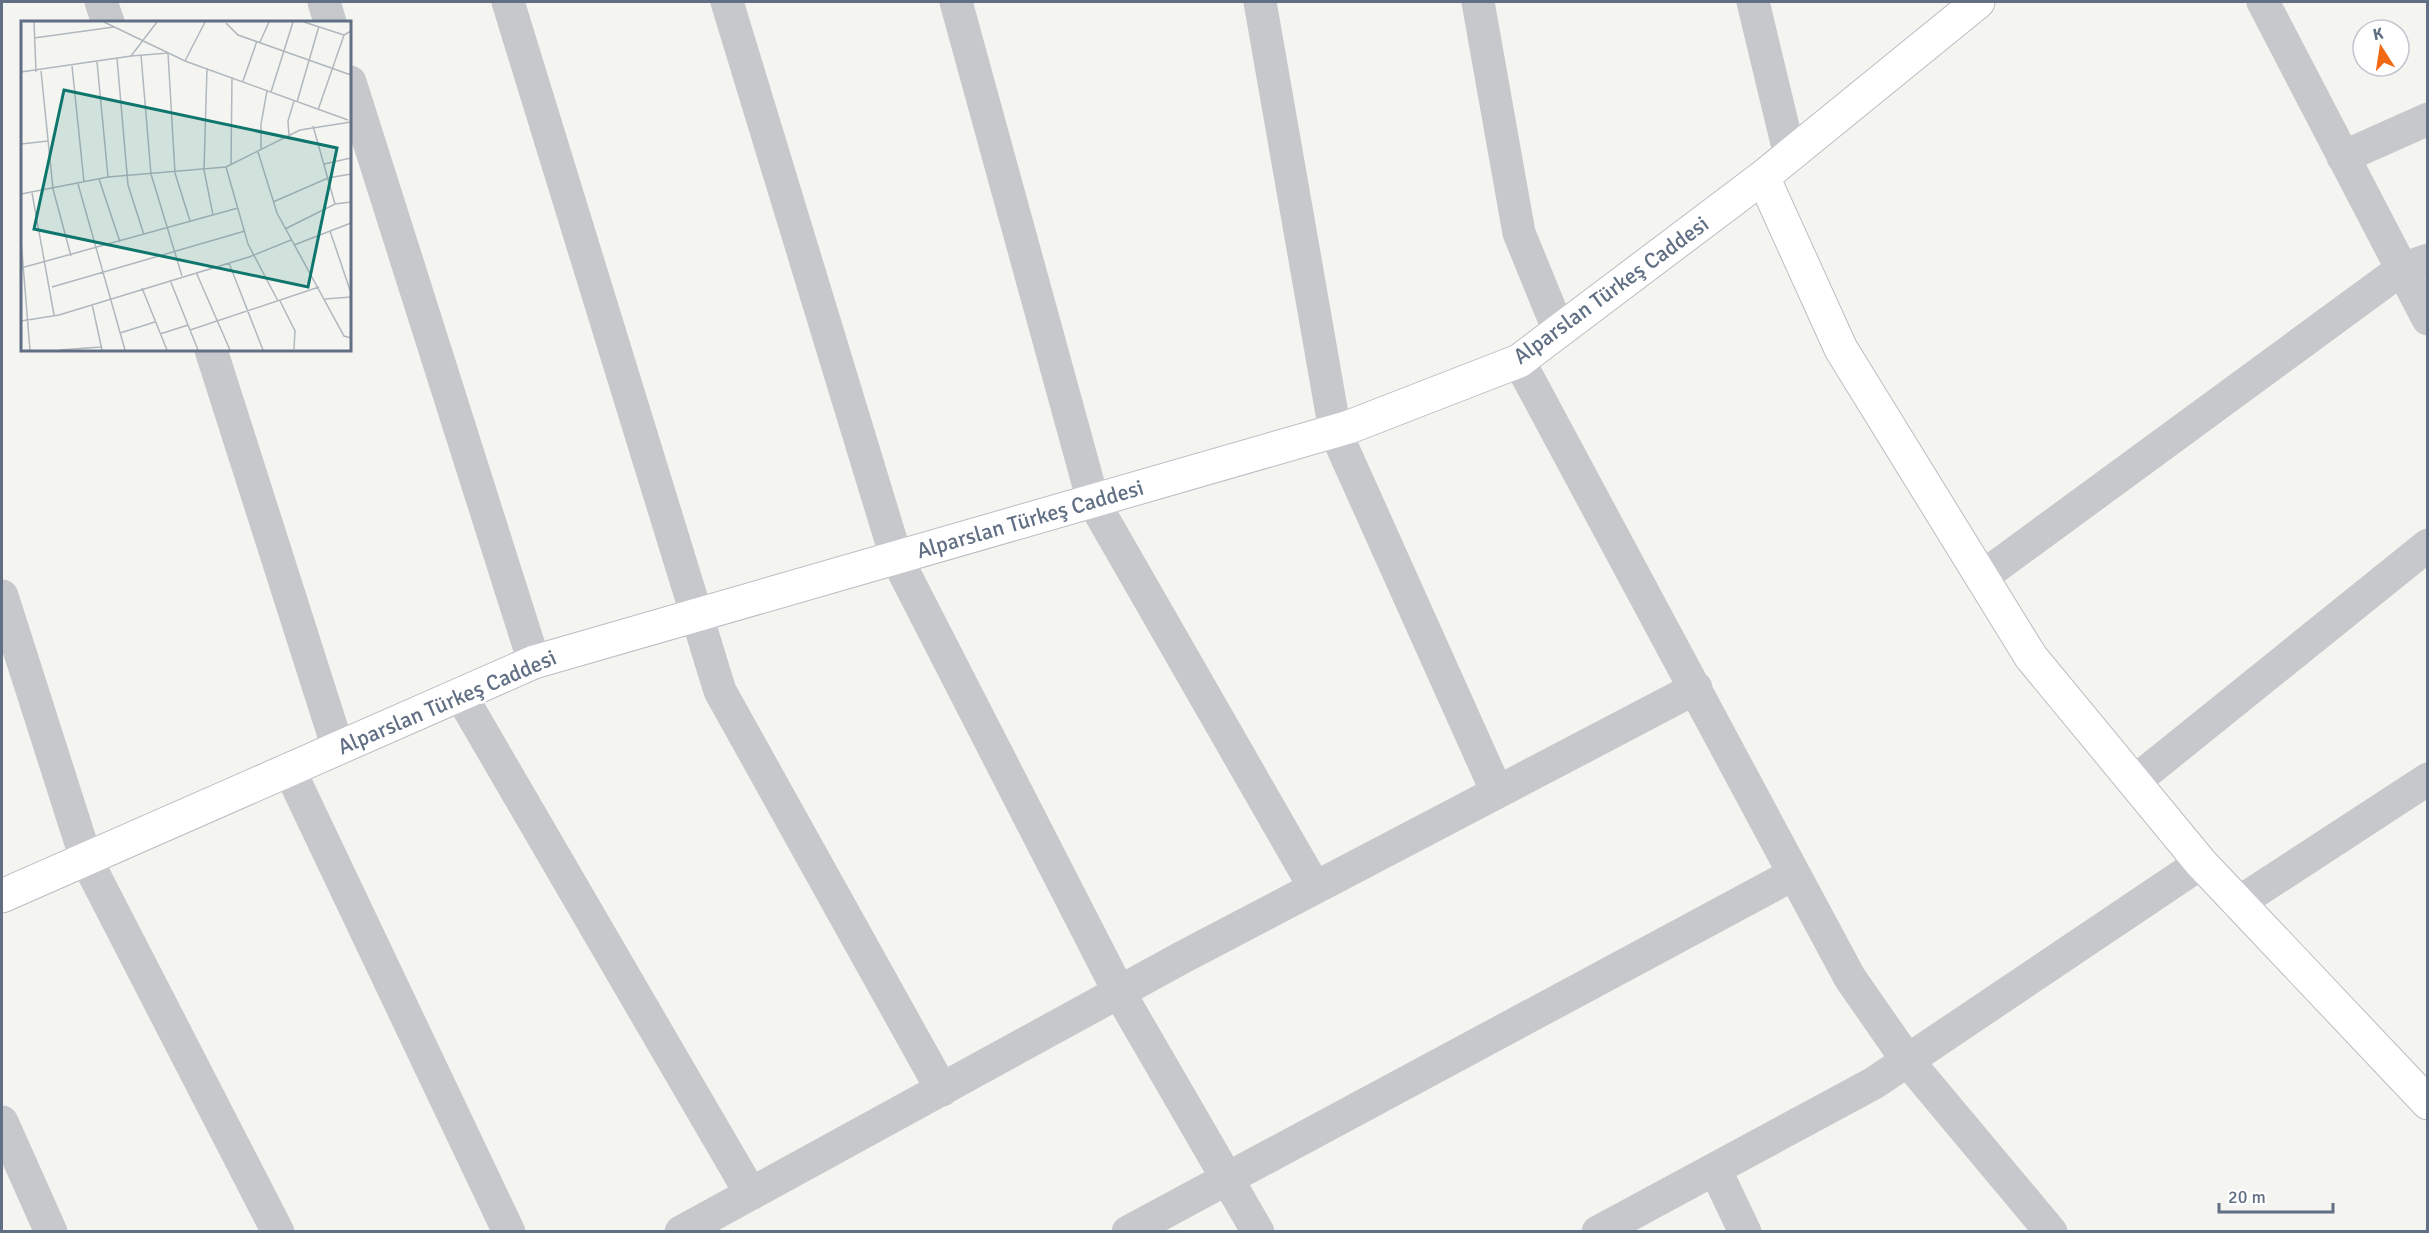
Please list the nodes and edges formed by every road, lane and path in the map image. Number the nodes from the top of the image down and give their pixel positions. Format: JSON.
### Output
{"nodes":[{"id":1,"x":101,"y":2,"type":"edge"},
{"id":2,"x":324,"y":2,"type":"edge"},
{"id":3,"x":508,"y":2,"type":"edge"},
{"id":4,"x":727,"y":2,"type":"edge"},
{"id":5,"x":956,"y":2,"type":"edge"},
{"id":6,"x":1260,"y":2,"type":"edge"},
{"id":7,"x":1478,"y":2,"type":"edge"},
{"id":8,"x":1753,"y":2,"type":"edge"},
{"id":9,"x":1978,"y":2,"type":"edge"},
{"id":10,"x":2263,"y":2,"type":"edge"},
{"id":11,"x":108,"y":21,"type":"edge"},
{"id":12,"x":330,"y":21,"type":"edge"},
{"id":13,"x":351,"y":85,"type":"edge"},
{"id":14,"x":2427,"y":118,"type":"edge"},
{"id":15,"x":1790,"y":156,"type":"junction"},
{"id":16,"x":2343,"y":158,"type":"junction"},
{"id":17,"x":1763,"y":177,"type":"junction"},
{"id":18,"x":2414,"y":265,"type":"edge"},
{"id":19,"x":2427,"y":320,"type":"edge"},
{"id":20,"x":1559,"y":331,"type":"junction"},
{"id":21,"x":212,"y":351,"type":"edge"},
{"id":22,"x":1519,"y":361,"type":"junction"},
{"id":23,"x":1335,"y":431,"type":"junction"},
{"id":24,"x":1093,"y":501,"type":"junction"},
{"id":25,"x":2427,"y":545,"type":"edge"},
{"id":26,"x":896,"y":557,"type":"junction"},
{"id":27,"x":1982,"y":577,"type":"junction"},
{"id":28,"x":2,"y":596,"type":"edge"},
{"id":29,"x":697,"y":615,"type":"junction"},
{"id":30,"x":534,"y":662,"type":"junction"},
{"id":31,"x":1696,"y":688,"type":"junction"},
{"id":32,"x":460,"y":694,"type":"junction"},
{"id":33,"x":338,"y":748,"type":"junction"},
{"id":34,"x":289,"y":769,"type":"junction"},
{"id":35,"x":2427,"y":779,"type":"edge"},
{"id":36,"x":2134,"y":782,"type":"junction"},
{"id":37,"x":1497,"y":792,"type":"junction"},
{"id":38,"x":86,"y":859,"type":"junction"},
{"id":39,"x":2200,"y":863,"type":"junction"},
{"id":40,"x":1794,"y":873,"type":"junction"},
{"id":41,"x":1315,"y":888,"type":"junction"},
{"id":42,"x":2,"y":896,"type":"edge"},
{"id":43,"x":2238,"y":903,"type":"junction"},
{"id":44,"x":1119,"y":992,"type":"junction"},
{"id":45,"x":1907,"y":1060,"type":"junction"},
{"id":46,"x":942,"y":1090,"type":"junction"},
{"id":47,"x":2427,"y":1103,"type":"edge"},
{"id":48,"x":2,"y":1122,"type":"edge"},
{"id":49,"x":1715,"y":1169,"type":"junction"},
{"id":50,"x":1226,"y":1178,"type":"junction"},
{"id":51,"x":751,"y":1194,"type":"junction"},
{"id":52,"x":51,"y":1232,"type":"edge"},
{"id":53,"x":278,"y":1232,"type":"edge"},
{"id":54,"x":509,"y":1232,"type":"edge"},
{"id":55,"x":681,"y":1232,"type":"edge"},
{"id":56,"x":1128,"y":1232,"type":"edge"},
{"id":57,"x":1258,"y":1232,"type":"edge"},
{"id":58,"x":1599,"y":1232,"type":"edge"},
{"id":59,"x":1745,"y":1232,"type":"edge"},
{"id":60,"x":2051,"y":1232,"type":"edge"}],
"edges":[{"from":1,"to":11,"type":"street"},
{"from":2,"to":12,"type":"street"},
{"from":3,"to":29,"type":"street"},
{"from":4,"to":26,"type":"street"},
{"from":5,"to":24,"type":"street"},
{"from":6,"to":23,"type":"street"},
{"from":7,"to":20,"type":"street"},
{"from":8,"to":15,"type":"street"},
{"from":9,"to":15,"type":"street","name":"Alparslan Türkeş Caddesi"},
{"from":10,"to":16,"type":"street"},
{"from":13,"to":30,"type":"street"},
{"from":14,"to":16,"type":"street"},
{"from":15,"to":17,"type":"street","name":"Alparslan Türkeş Caddesi"},
{"from":16,"to":18,"type":"street"},
{"from":17,"to":20,"type":"street","name":"Alparslan Türkeş Caddesi"},
{"from":17,"to":27,"type":"street"},
{"from":18,"to":19,"type":"street"},
{"from":18,"to":27,"type":"street"},
{"from":20,"to":22,"type":"street","name":"Alparslan Türkeş Caddesi"},
{"from":21,"to":33,"type":"street"},
{"from":22,"to":23,"type":"street","name":"Alparslan Türkeş Caddesi"},
{"from":22,"to":31,"type":"street"},
{"from":23,"to":24,"type":"street","name":"Alparslan Türkeş Caddesi"},
{"from":23,"to":37,"type":"street"},
{"from":24,"to":26,"type":"street","name":"Alparslan Türkeş Caddesi"},
{"from":24,"to":41,"type":"street"},
{"from":25,"to":36,"type":"street"},
{"from":26,"to":29,"type":"street","name":"Alparslan Türkeş Caddesi"},
{"from":26,"to":44,"type":"street"},
{"from":27,"to":36,"type":"street"},
{"from":28,"to":38,"type":"street"},
{"from":29,"to":30,"type":"street","name":"Alparslan Türkeş Caddesi"},
{"from":29,"to":46,"type":"street"},
{"from":30,"to":32,"type":"street","name":"Alparslan Türkeş Caddesi"},
{"from":31,"to":37,"type":"street"},
{"from":31,"to":40,"type":"street"},
{"from":32,"to":33,"type":"street","name":"Alparslan Türkeş Caddesi"},
{"from":32,"to":51,"type":"street"},
{"from":33,"to":34,"type":"street","name":"Alparslan Türkeş Caddesi"},
{"from":34,"to":38,"type":"street","name":"Alparslan Türkeş Caddesi"},
{"from":34,"to":54,"type":"street"},
{"from":35,"to":43,"type":"street"},
{"from":36,"to":39,"type":"street"},
{"from":37,"to":41,"type":"street"},
{"from":38,"to":42,"type":"street","name":"Alparslan Türkeş Caddesi"},
{"from":38,"to":53,"type":"street"},
{"from":39,"to":43,"type":"street"},
{"from":39,"to":45,"type":"street"},
{"from":40,"to":45,"type":"street"},
{"from":40,"to":50,"type":"street"},
{"from":41,"to":44,"type":"street"},
{"from":43,"to":47,"type":"street"},
{"from":44,"to":46,"type":"street"},
{"from":44,"to":50,"type":"street"},
{"from":45,"to":49,"type":"street"},
{"from":45,"to":60,"type":"street"},
{"from":46,"to":51,"type":"street"},
{"from":48,"to":52,"type":"street"},
{"from":49,"to":58,"type":"street"},
{"from":49,"to":59,"type":"street"},
{"from":50,"to":56,"type":"street"},
{"from":50,"to":57,"type":"street"},
{"from":51,"to":55,"type":"street"}]}
